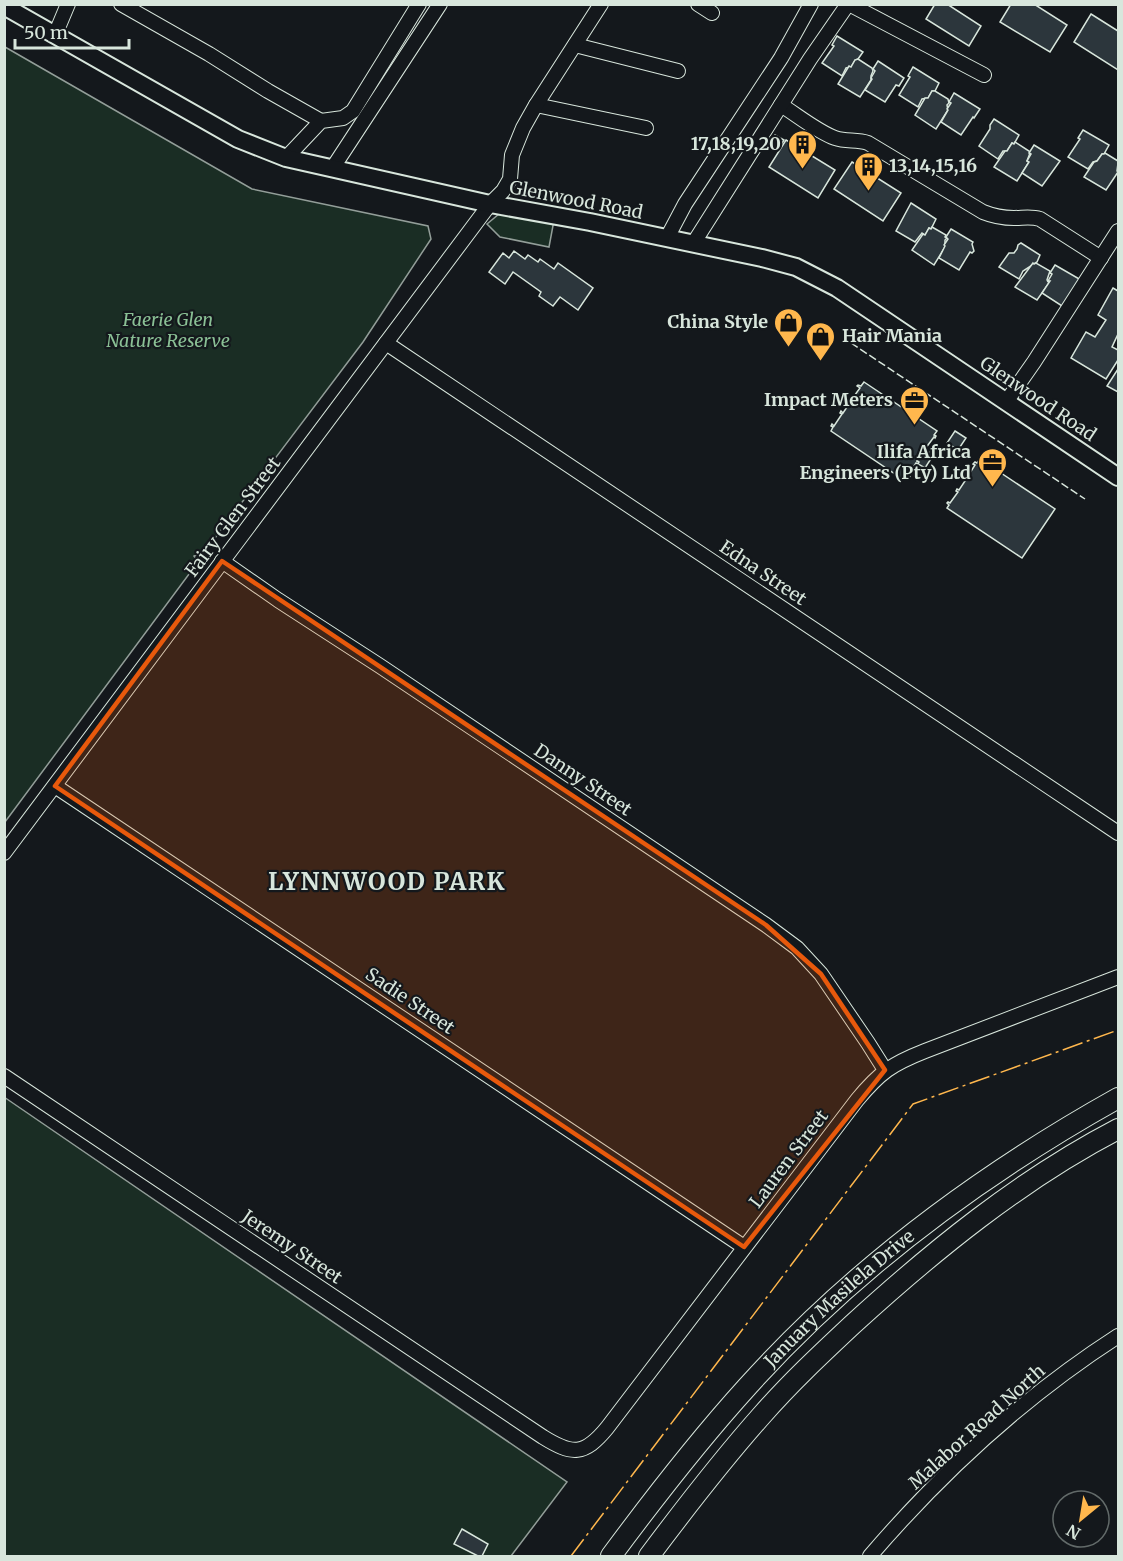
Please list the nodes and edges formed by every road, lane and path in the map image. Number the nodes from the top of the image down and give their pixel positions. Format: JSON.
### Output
{"nodes":[{"id":1,"x":68,"y":4,"type":"edge"},
{"id":2,"x":121,"y":4,"type":"edge"},
{"id":3,"x":401,"y":4,"type":"edge"},
{"id":4,"x":440,"y":4,"type":"edge"},
{"id":5,"x":601,"y":4,"type":"edge"},
{"id":6,"x":698,"y":4,"type":"edge"},
{"id":7,"x":811,"y":4,"type":"edge"},
{"id":8,"x":848,"y":4,"type":"edge"},
{"id":9,"x":5,"y":6,"type":"edge"},
{"id":10,"x":417,"y":9,"type":"edge"},
{"id":11,"x":712,"y":13,"type":"dead end"},
{"id":12,"x":55,"y":35,"type":"junction"},
{"id":13,"x":575,"y":45,"type":"junction"},
{"id":14,"x":678,"y":71,"type":"dead end"},
{"id":15,"x":984,"y":75,"type":"dead end"},
{"id":16,"x":536,"y":105,"type":"junction"},
{"id":17,"x":781,"y":105,"type":"junction"},
{"id":18,"x":321,"y":121,"type":"junction"},
{"id":19,"x":646,"y":128,"type":"dead end"},
{"id":20,"x":286,"y":158,"type":"junction"},
{"id":21,"x":332,"y":169,"type":"junction"},
{"id":22,"x":490,"y":204,"type":"junction"},
{"id":23,"x":1119,"y":231,"type":"edge"},
{"id":24,"x":667,"y":238,"type":"junction"},
{"id":25,"x":693,"y":244,"type":"junction"},
{"id":26,"x":1101,"y":258,"type":"junction"},
{"id":27,"x":386,"y":343,"type":"junction"},
{"id":28,"x":1006,"y":402,"type":"junction"},
{"id":29,"x":1119,"y":477,"type":"edge"},
{"id":30,"x":222,"y":561,"type":"junction"},
{"id":31,"x":55,"y":786,"type":"junction"},
{"id":32,"x":1119,"y":833,"type":"edge"},
{"id":33,"x":4,"y":853,"type":"edge"},
{"id":34,"x":1119,"y":977,"type":"edge"},
{"id":35,"x":885,"y":1070,"type":"junction"},
{"id":36,"x":4,"y":1076,"type":"edge"},
{"id":37,"x":1119,"y":1098,"type":"edge"},
{"id":38,"x":1119,"y":1130,"type":"edge"},
{"id":39,"x":744,"y":1247,"type":"junction"},
{"id":40,"x":1119,"y":1336,"type":"edge"},
{"id":41,"x":559,"y":1446,"type":"joint"},
{"id":42,"x":611,"y":1557,"type":"edge"},
{"id":43,"x":649,"y":1557,"type":"edge"},
{"id":44,"x":870,"y":1557,"type":"edge"}],
"edges":[{"from":1,"to":12,"type":"street"},
{"from":2,"to":18,"type":"street"},
{"from":3,"to":10,"type":"street"},
{"from":4,"to":21,"type":"street"},
{"from":5,"to":13,"type":"street","name":"Fairy Glen Street"},
{"from":6,"to":11,"type":"street"},
{"from":7,"to":24,"type":"street"},
{"from":8,"to":15,"type":"street"},
{"from":8,"to":17,"type":"street"},
{"from":9,"to":12,"type":"street","name":"Glenwood Road"},
{"from":10,"to":18,"type":"street"},
{"from":12,"to":20,"type":"street","name":"Glenwood Road"},
{"from":13,"to":14,"type":"street"},
{"from":13,"to":16,"type":"street","name":"Fairy Glen Street"},
{"from":16,"to":19,"type":"street"},
{"from":16,"to":22,"type":"street","name":"Fairy Glen Street"},
{"from":17,"to":25,"type":"street"},
{"from":17,"to":26,"type":"street"},
{"from":18,"to":20,"type":"street"},
{"from":20,"to":21,"type":"street","name":"Glenwood Road"},
{"from":21,"to":22,"type":"street","name":"Glenwood Road"},
{"from":22,"to":24,"type":"street","name":"Glenwood Road"},
{"from":22,"to":27,"type":"street","name":"Fairy Glen Street"},
{"from":23,"to":26,"type":"street"},
{"from":24,"to":25,"type":"street","name":"Glenwood Road"},
{"from":25,"to":28,"type":"street","name":"Glenwood Road"},
{"from":26,"to":28,"type":"street"},
{"from":27,"to":30,"type":"street","name":"Fairy Glen Street"},
{"from":27,"to":32,"type":"street","name":"Edna Street"},
{"from":28,"to":29,"type":"street","name":"Glenwood Road"},
{"from":30,"to":31,"type":"street","name":"Fairy Glen Street"},
{"from":30,"to":35,"type":"street","name":"Danny Street"},
{"from":31,"to":33,"type":"street","name":"Fairy Glen Street"},
{"from":31,"to":39,"type":"street","name":"Sadie Street"},
{"from":34,"to":35,"type":"street","name":"Lauren Street"},
{"from":35,"to":39,"type":"street","name":"Lauren Street"},
{"from":36,"to":41,"type":"street","name":"Jeremy Street"},
{"from":37,"to":42,"type":"main road","name":"January Masilela Drive"},
{"from":38,"to":43,"type":"main road","name":"January Masilela Drive"},
{"from":39,"to":41,"type":"street","name":"Lauren Street"},
{"from":40,"to":44,"type":"street","name":"Malabor Road North"}]}
